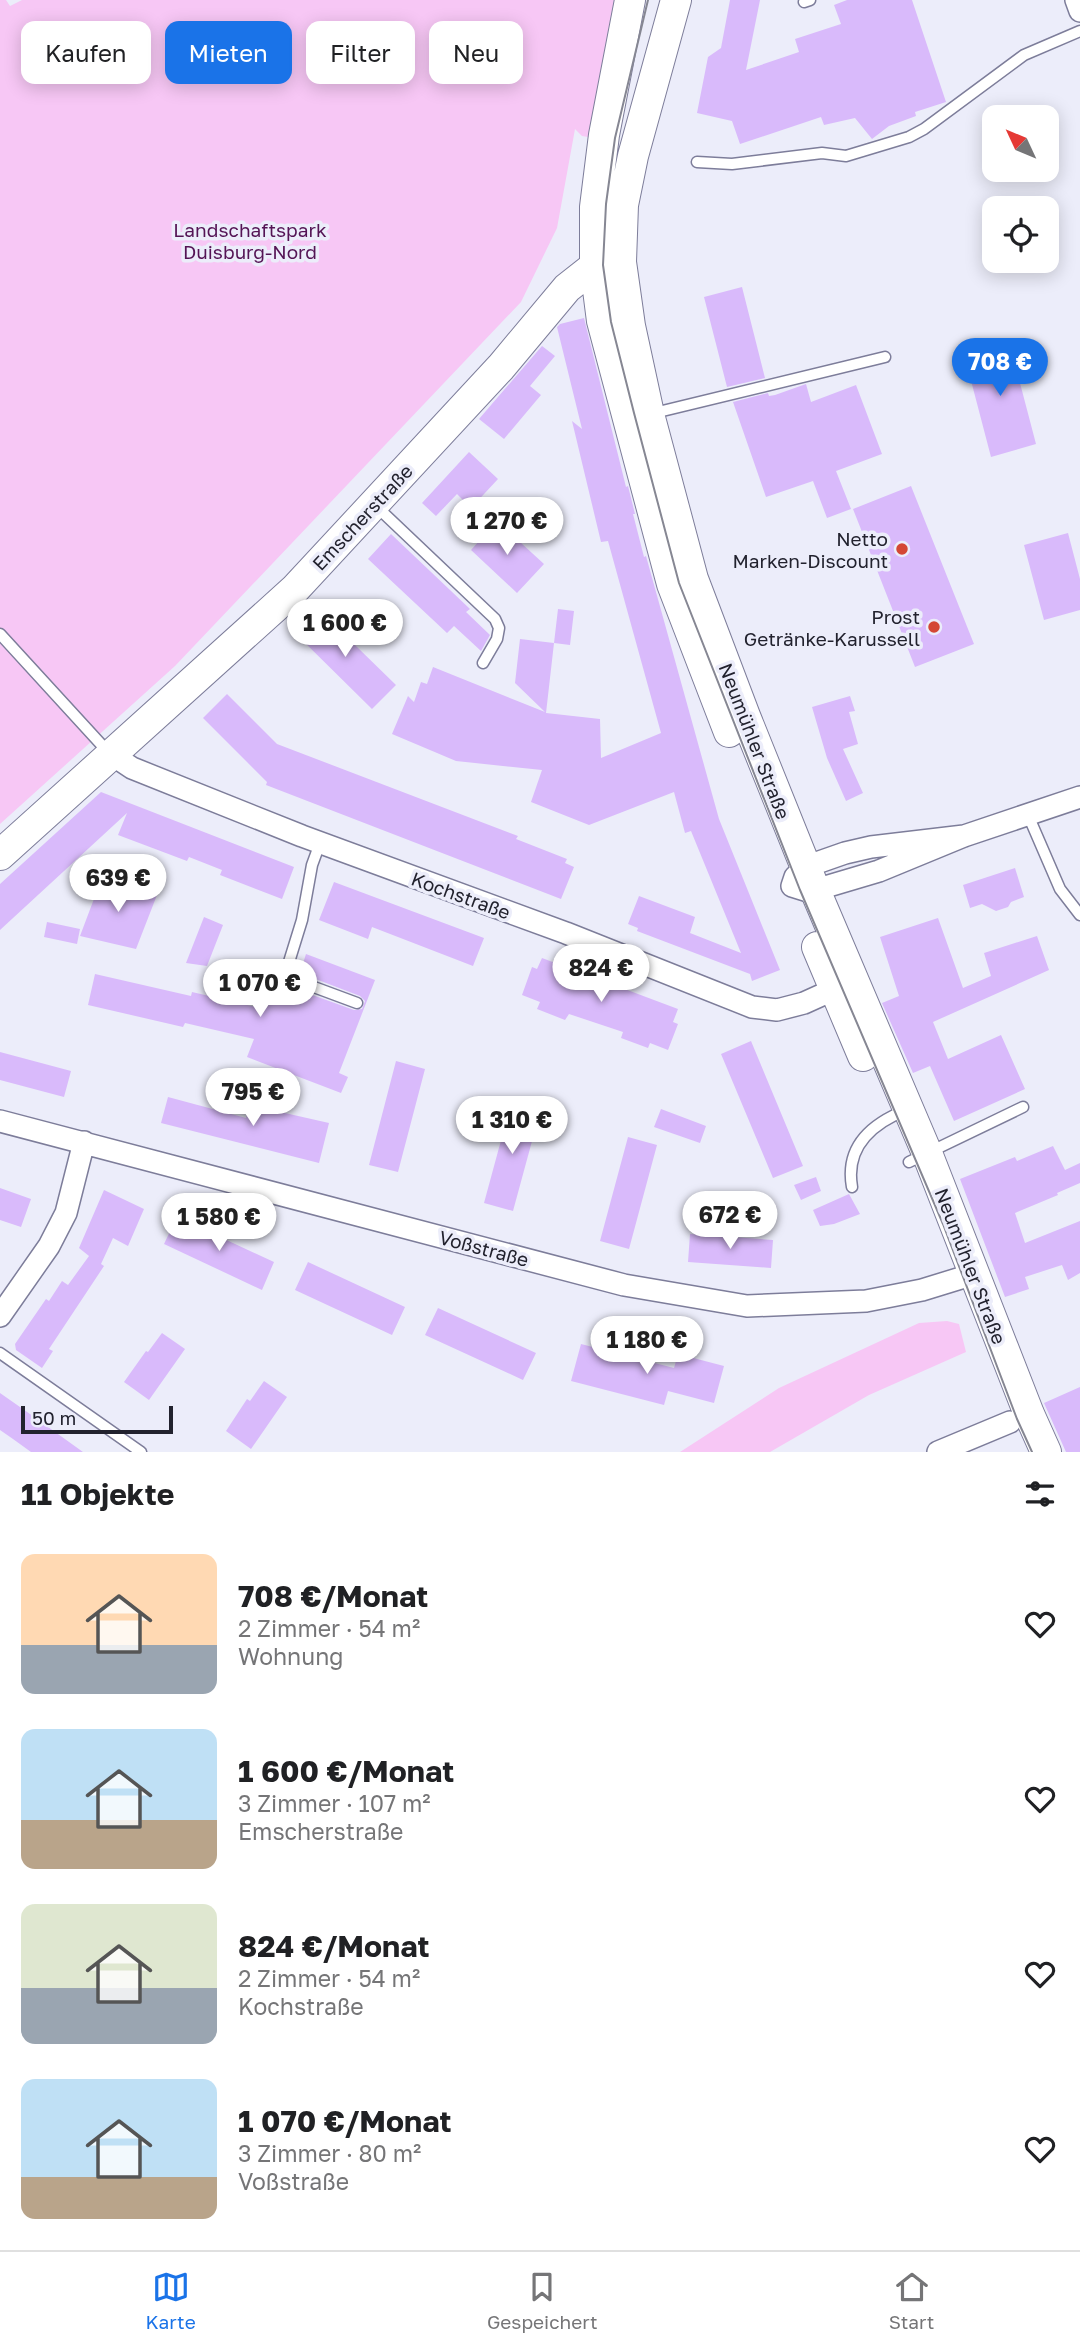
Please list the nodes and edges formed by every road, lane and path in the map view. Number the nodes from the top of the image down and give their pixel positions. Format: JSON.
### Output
{"nodes":[{"id":1,"x":630,"y":0,"type":"edge"},
{"id":2,"x":676,"y":0,"type":"edge"},
{"id":3,"x":1076,"y":0,"type":"edge"},
{"id":4,"x":1080,"y":11,"type":"edge"},
{"id":5,"x":1080,"y":31,"type":"edge"},
{"id":6,"x":696,"y":162,"type":"dead end"},
{"id":7,"x":608,"y":264,"type":"junction"},
{"id":8,"x":885,"y":357,"type":"dead end"},
{"id":9,"x":638,"y":417,"type":"junction"},
{"id":10,"x":374,"y":504,"type":"junction"},
{"id":11,"x":0,"y":634,"type":"edge"},
{"id":12,"x":483,"y":663,"type":"dead end"},
{"id":13,"x":111,"y":754,"type":"junction"},
{"id":14,"x":1080,"y":797,"type":"edge"},
{"id":15,"x":1028,"y":816,"type":"junction"},
{"id":16,"x":320,"y":843,"type":"junction"},
{"id":17,"x":0,"y":855,"type":"edge"},
{"id":18,"x":804,"y":881,"type":"junction"},
{"id":19,"x":1080,"y":915,"type":"edge"},
{"id":20,"x":844,"y":985,"type":"junction"},
{"id":21,"x":356,"y":1003,"type":"dead end"},
{"id":22,"x":1023,"y":1107,"type":"dead end"},
{"id":23,"x":899,"y":1113,"type":"junction"},
{"id":24,"x":0,"y":1121,"type":"edge"},
{"id":25,"x":84,"y":1142,"type":"junction"},
{"id":26,"x":918,"y":1157,"type":"junction"},
{"id":27,"x":852,"y":1187,"type":"dead end"},
{"id":28,"x":965,"y":1277,"type":"junction"},
{"id":29,"x":0,"y":1317,"type":"edge"},
{"id":30,"x":0,"y":1353,"type":"edge"},
{"id":31,"x":1010,"y":1422,"type":"junction"},
{"id":32,"x":947,"y":1448,"type":"edge"},
{"id":33,"x":141,"y":1452,"type":"edge"},
{"id":34,"x":1024,"y":1452,"type":"edge"},
{"id":35,"x":1046,"y":1452,"type":"edge"}],
"edges":[{"from":1,"to":7,"type":"main road","name":"Neumühler Straße"},
{"from":2,"to":7,"type":"main road","name":"Neumühler Straße"},
{"from":3,"to":4,"type":"street"},
{"from":5,"to":6,"type":"lane"},
{"from":7,"to":9,"type":"main road","name":"Neumühler Straße"},
{"from":7,"to":10,"type":"main road","name":"Emscherstraße"},
{"from":8,"to":9,"type":"lane"},
{"from":9,"to":18,"type":"main road","name":"Neumühler Straße"},
{"from":10,"to":12,"type":"lane"},
{"from":10,"to":13,"type":"main road","name":"Emscherstraße"},
{"from":11,"to":13,"type":"lane"},
{"from":13,"to":16,"type":"street","name":"Kochstraße"},
{"from":13,"to":17,"type":"main road","name":"Emscherstraße"},
{"from":14,"to":15,"type":"street"},
{"from":15,"to":18,"type":"street"},
{"from":15,"to":19,"type":"lane"},
{"from":16,"to":20,"type":"street","name":"Kochstraße"},
{"from":16,"to":21,"type":"lane"},
{"from":18,"to":20,"type":"main road","name":"Neumühler Straße"},
{"from":20,"to":23,"type":"main road","name":"Neumühler Straße"},
{"from":22,"to":26,"type":"lane"},
{"from":23,"to":26,"type":"main road","name":"Neumühler Straße"},
{"from":23,"to":27,"type":"lane"},
{"from":24,"to":25,"type":"street","name":"Voßstraße"},
{"from":25,"to":28,"type":"street","name":"Voßstraße"},
{"from":25,"to":29,"type":"street"},
{"from":26,"to":28,"type":"main road","name":"Neumühler Straße"},
{"from":28,"to":31,"type":"main road","name":"Neumühler Straße"},
{"from":28,"to":35,"type":"main road","name":"Neumühler Straße"},
{"from":30,"to":33,"type":"lane"},
{"from":31,"to":32,"type":"street"},
{"from":31,"to":34,"type":"main road","name":"Neumühler Straße"}]}
